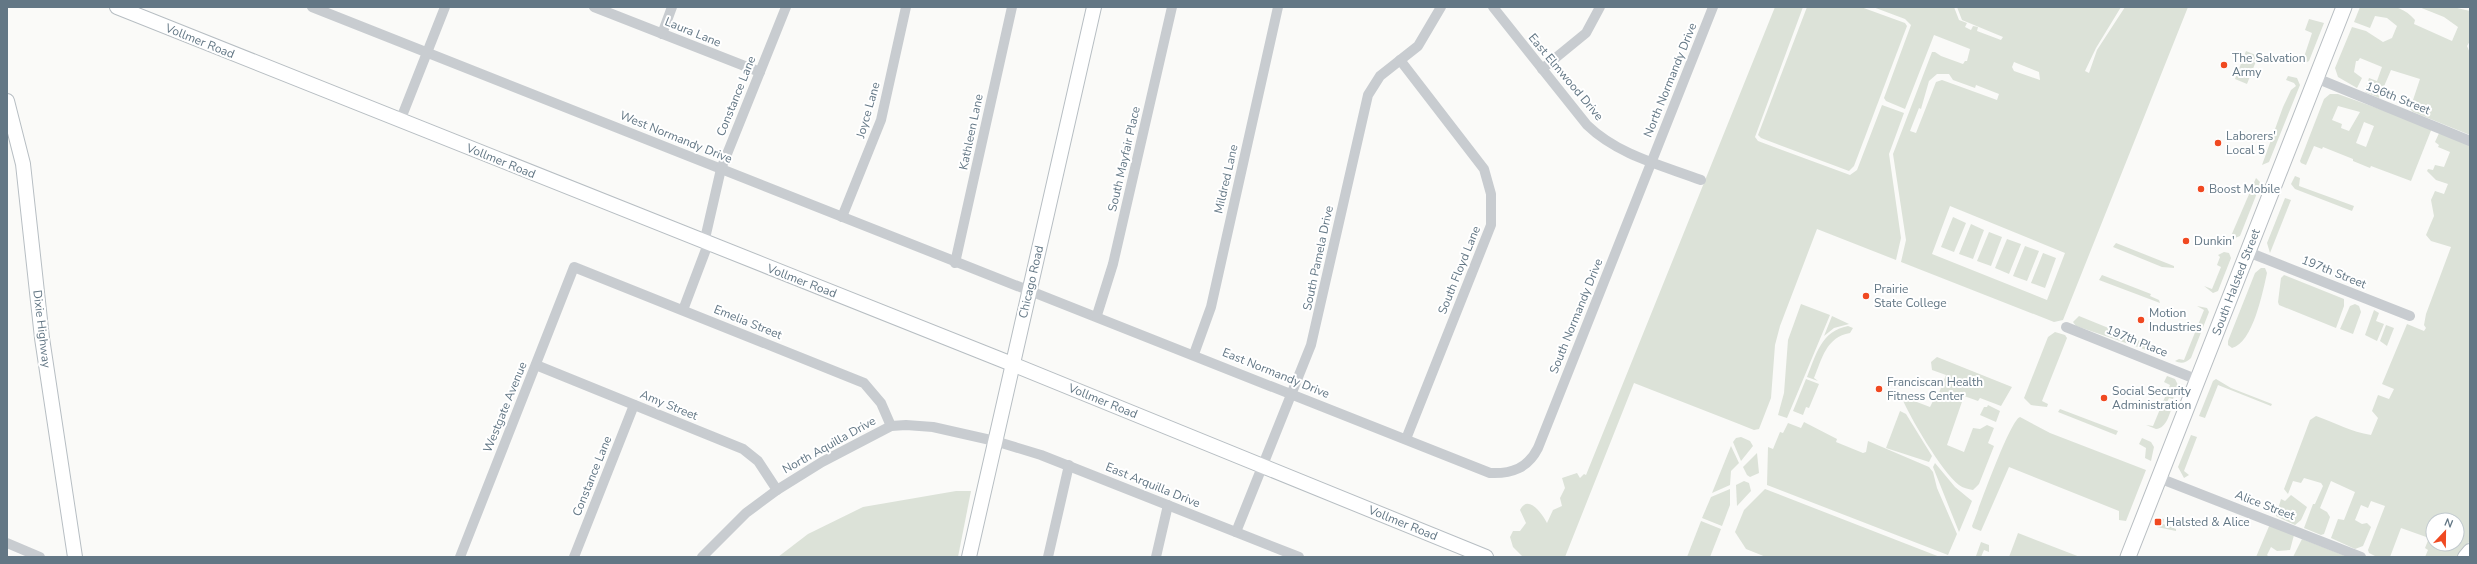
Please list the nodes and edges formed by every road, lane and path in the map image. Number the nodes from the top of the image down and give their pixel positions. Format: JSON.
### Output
{"nodes":[{"id":1,"x":117,"y":7,"type":"edge"},
{"id":2,"x":312,"y":7,"type":"edge"},
{"id":3,"x":445,"y":7,"type":"edge"},
{"id":4,"x":594,"y":7,"type":"edge"},
{"id":5,"x":672,"y":7,"type":"edge"},
{"id":6,"x":786,"y":7,"type":"edge"},
{"id":7,"x":906,"y":7,"type":"edge"},
{"id":8,"x":1012,"y":7,"type":"edge"},
{"id":9,"x":1094,"y":7,"type":"edge"},
{"id":10,"x":1172,"y":7,"type":"edge"},
{"id":11,"x":1278,"y":7,"type":"edge"},
{"id":12,"x":1441,"y":7,"type":"edge"},
{"id":13,"x":1493,"y":7,"type":"edge"},
{"id":14,"x":1600,"y":7,"type":"edge"},
{"id":15,"x":1713,"y":7,"type":"edge"},
{"id":16,"x":2344,"y":7,"type":"edge"},
{"id":17,"x":329,"y":10,"type":"edge"},
{"id":18,"x":662,"y":34,"type":"junction"},
{"id":19,"x":427,"y":53,"type":"junction"},
{"id":20,"x":1400,"y":60,"type":"junction"},
{"id":21,"x":1542,"y":70,"type":"junction"},
{"id":22,"x":760,"y":72,"type":"junction"},
{"id":23,"x":2316,"y":78,"type":"junction"},
{"id":24,"x":8,"y":106,"type":"edge"},
{"id":25,"x":400,"y":121,"type":"junction"},
{"id":26,"x":2470,"y":141,"type":"edge"},
{"id":27,"x":14,"y":150,"type":"edge"},
{"id":28,"x":1652,"y":162,"type":"junction"},
{"id":29,"x":722,"y":169,"type":"junction"},
{"id":30,"x":1700,"y":180,"type":"dead end"},
{"id":31,"x":842,"y":217,"type":"junction"},
{"id":32,"x":706,"y":244,"type":"junction"},
{"id":33,"x":2248,"y":252,"type":"junction"},
{"id":34,"x":955,"y":263,"type":"junction"},
{"id":35,"x":574,"y":267,"type":"joint"},
{"id":36,"x":1030,"y":289,"type":"junction"},
{"id":37,"x":682,"y":310,"type":"junction"},
{"id":38,"x":1096,"y":315,"type":"junction"},
{"id":39,"x":2410,"y":316,"type":"dead end"},
{"id":40,"x":2066,"y":327,"type":"dead end"},
{"id":41,"x":1194,"y":354,"type":"junction"},
{"id":42,"x":1012,"y":364,"type":"junction"},
{"id":43,"x":536,"y":365,"type":"junction"},
{"id":44,"x":2198,"y":380,"type":"junction"},
{"id":45,"x":1291,"y":394,"type":"junction"},
{"id":46,"x":634,"y":405,"type":"junction"},
{"id":47,"x":891,"y":426,"type":"junction"},
{"id":48,"x":1406,"y":439,"type":"junction"},
{"id":49,"x":995,"y":441,"type":"junction"},
{"id":50,"x":1068,"y":465,"type":"junction"},
{"id":51,"x":1261,"y":466,"type":"junction"},
{"id":52,"x":1513,"y":471,"type":"joint"},
{"id":53,"x":2159,"y":478,"type":"junction"},
{"id":54,"x":777,"y":490,"type":"junction"},
{"id":55,"x":1168,"y":505,"type":"junction"},
{"id":56,"x":1236,"y":532,"type":"junction"},
{"id":57,"x":7,"y":544,"type":"edge"},
{"id":58,"x":2470,"y":551,"type":"edge"},
{"id":59,"x":40,"y":557,"type":"edge"},
{"id":60,"x":75,"y":557,"type":"edge"},
{"id":61,"x":460,"y":557,"type":"edge"},
{"id":62,"x":574,"y":557,"type":"edge"},
{"id":63,"x":702,"y":557,"type":"edge"},
{"id":64,"x":969,"y":557,"type":"edge"},
{"id":65,"x":1048,"y":557,"type":"edge"},
{"id":66,"x":1156,"y":557,"type":"edge"},
{"id":67,"x":1299,"y":557,"type":"edge"},
{"id":68,"x":1486,"y":557,"type":"edge"},
{"id":69,"x":2128,"y":557,"type":"edge"},
{"id":70,"x":2361,"y":557,"type":"edge"},
{"id":71,"x":2465,"y":557,"type":"edge"}],
"edges":[{"from":1,"to":25,"type":"main road","name":"Vollmer Road"},
{"from":2,"to":17,"type":"street","name":"West Normandy Drive"},
{"from":3,"to":19,"type":"street"},
{"from":4,"to":18,"type":"street","name":"Laura Lane"},
{"from":5,"to":18,"type":"street"},
{"from":6,"to":22,"type":"street","name":"Constance Lane"},
{"from":7,"to":31,"type":"street","name":"Joyce Lane"},
{"from":8,"to":34,"type":"street","name":"Kathleen Lane"},
{"from":9,"to":36,"type":"main road","name":"Chicago Road"},
{"from":10,"to":38,"type":"street","name":"South Mayfair Place"},
{"from":11,"to":41,"type":"street","name":"Mildred Lane"},
{"from":12,"to":20,"type":"street","name":"South Pamela Drive"},
{"from":13,"to":21,"type":"street","name":"East Elmwood Drive"},
{"from":14,"to":21,"type":"street"},
{"from":15,"to":28,"type":"street","name":"North Normandy Drive"},
{"from":16,"to":23,"type":"main road","name":"South Halsted Street"},
{"from":17,"to":19,"type":"street","name":"West Normandy Drive"},
{"from":18,"to":22,"type":"street","name":"Laura Lane"},
{"from":19,"to":25,"type":"street"},
{"from":19,"to":29,"type":"street","name":"West Normandy Drive"},
{"from":20,"to":45,"type":"street","name":"South Pamela Drive"},
{"from":20,"to":48,"type":"street","name":"South Floyd Lane"},
{"from":21,"to":28,"type":"street","name":"East Elmwood Drive"},
{"from":22,"to":29,"type":"street","name":"Constance Lane"},
{"from":23,"to":26,"type":"street","name":"196th Street"},
{"from":23,"to":33,"type":"main road","name":"South Halsted Street"},
{"from":24,"to":27,"type":"main road","name":"Dixie Highway"},
{"from":25,"to":32,"type":"main road","name":"Vollmer Road"},
{"from":27,"to":60,"type":"main road","name":"Dixie Highway"},
{"from":28,"to":30,"type":"street","name":"East Elmwood Drive"},
{"from":28,"to":52,"type":"street","name":"South Normandy Drive"},
{"from":29,"to":31,"type":"street","name":"West Normandy Drive"},
{"from":29,"to":32,"type":"street","name":"Constance Lane"},
{"from":31,"to":34,"type":"street","name":"West Normandy Drive"},
{"from":32,"to":37,"type":"street","name":"Constance Lane"},
{"from":32,"to":42,"type":"main road","name":"Vollmer Road"},
{"from":33,"to":39,"type":"street","name":"197th Street"},
{"from":33,"to":44,"type":"main road","name":"South Halsted Street"},
{"from":34,"to":36,"type":"street","name":"West Normandy Drive"},
{"from":35,"to":37,"type":"street","name":"Emelia Street"},
{"from":35,"to":43,"type":"street","name":"Westgate Avenue"},
{"from":36,"to":38,"type":"street","name":"East Normandy Drive"},
{"from":36,"to":42,"type":"main road","name":"Chicago Road"},
{"from":37,"to":47,"type":"street","name":"Emelia Street"},
{"from":38,"to":41,"type":"street","name":"East Normandy Drive"},
{"from":40,"to":44,"type":"street","name":"197th Place"},
{"from":41,"to":45,"type":"street","name":"East Normandy Drive"},
{"from":42,"to":49,"type":"main road","name":"Chicago Road"},
{"from":42,"to":51,"type":"main road","name":"Vollmer Road"},
{"from":43,"to":46,"type":"street","name":"Amy Street"},
{"from":43,"to":61,"type":"street","name":"Westgate Avenue"},
{"from":44,"to":53,"type":"main road","name":"South Halsted Street"},
{"from":45,"to":48,"type":"street","name":"East Normandy Drive"},
{"from":45,"to":51,"type":"street","name":"South Pamela Drive"},
{"from":46,"to":54,"type":"street","name":"Amy Street"},
{"from":46,"to":62,"type":"street","name":"Constance Lane"},
{"from":47,"to":49,"type":"street","name":"North Aquilla Drive"},
{"from":47,"to":54,"type":"street","name":"North Aquilla Drive"},
{"from":48,"to":52,"type":"street","name":"East Normandy Drive"},
{"from":49,"to":50,"type":"street","name":"East Arquilla Drive"},
{"from":49,"to":64,"type":"main road","name":"Chicago Road"},
{"from":50,"to":55,"type":"street","name":"East Arquilla Drive"},
{"from":50,"to":65,"type":"street"},
{"from":51,"to":56,"type":"street","name":"South Pamela Drive"},
{"from":51,"to":68,"type":"main road","name":"Vollmer Road"},
{"from":53,"to":69,"type":"main road","name":"South Halsted Street"},
{"from":53,"to":70,"type":"street","name":"Alice Street"},
{"from":54,"to":63,"type":"street","name":"North Aquilla Drive"},
{"from":55,"to":56,"type":"street","name":"East Arquilla Drive"},
{"from":55,"to":66,"type":"street"},
{"from":56,"to":67,"type":"street","name":"East Arquilla Drive"},
{"from":57,"to":59,"type":"street"},
{"from":58,"to":71,"type":"main road"}]}
